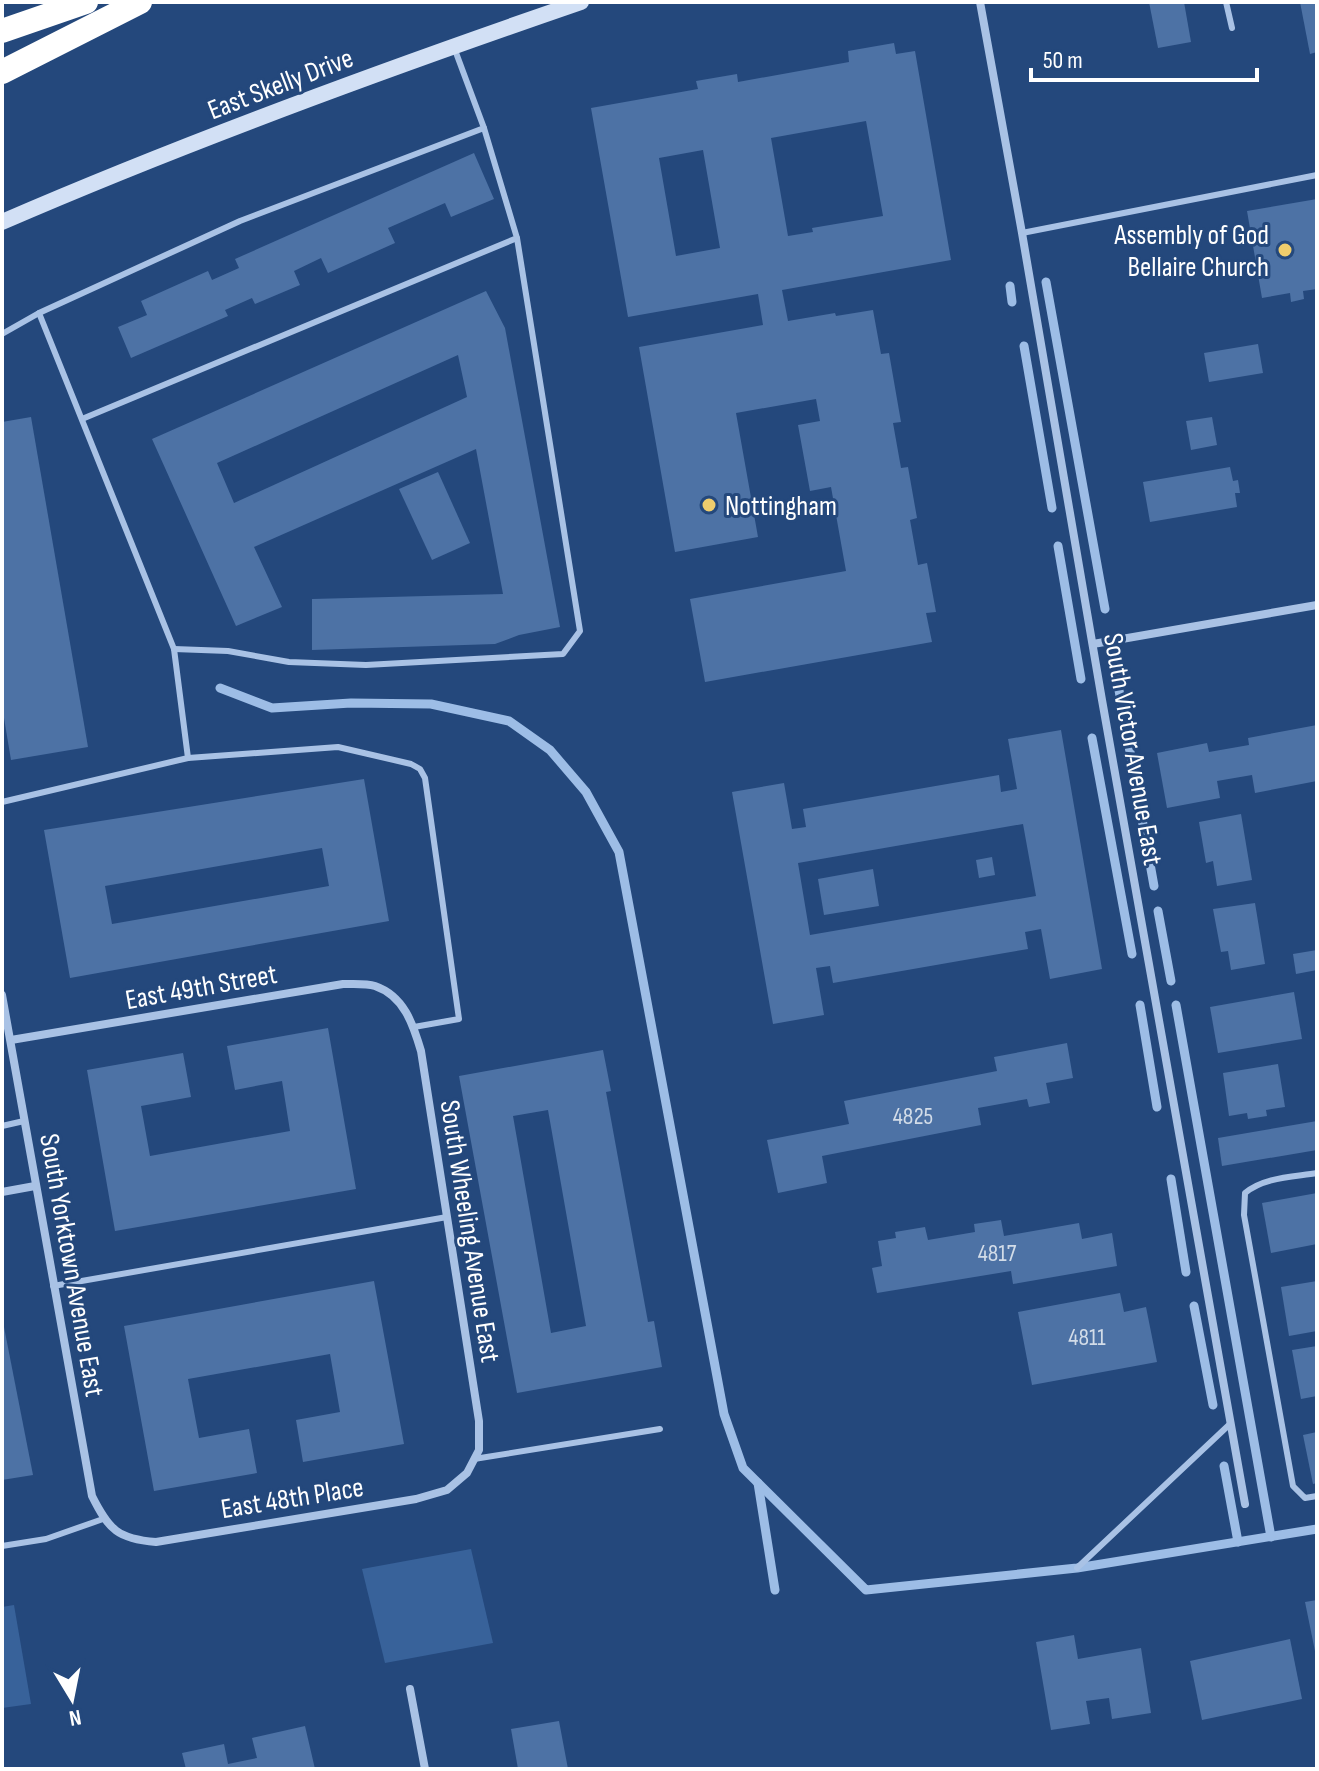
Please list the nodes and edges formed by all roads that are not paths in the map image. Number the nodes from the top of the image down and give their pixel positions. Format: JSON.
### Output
{"nodes":[{"id":1,"x":86,"y":2,"type":"edge"},
{"id":2,"x":140,"y":2,"type":"edge"},
{"id":3,"x":581,"y":2,"type":"edge"},
{"id":4,"x":980,"y":2,"type":"edge"},
{"id":5,"x":1226,"y":2,"type":"edge"},
{"id":6,"x":1232,"y":28,"type":"dead end"},
{"id":7,"x":2,"y":31,"type":"edge"},
{"id":8,"x":454,"y":46,"type":"junction"},
{"id":9,"x":2,"y":72,"type":"edge"},
{"id":10,"x":484,"y":128,"type":"junction"},
{"id":11,"x":1317,"y":175,"type":"edge"},
{"id":12,"x":2,"y":222,"type":"edge"},
{"id":13,"x":1022,"y":233,"type":"junction"},
{"id":14,"x":517,"y":238,"type":"junction"},
{"id":15,"x":39,"y":313,"type":"junction"},
{"id":16,"x":2,"y":334,"type":"edge"},
{"id":17,"x":82,"y":419,"type":"junction"},
{"id":18,"x":1317,"y":605,"type":"edge"},
{"id":19,"x":1093,"y":644,"type":"junction"},
{"id":20,"x":174,"y":649,"type":"junction"},
{"id":21,"x":188,"y":758,"type":"junction"},
{"id":22,"x":2,"y":802,"type":"edge"},
{"id":23,"x":2,"y":995,"type":"edge"},
{"id":24,"x":397,"y":999,"type":"joint"},
{"id":25,"x":414,"y":1027,"type":"junction"},
{"id":26,"x":11,"y":1040,"type":"junction"},
{"id":27,"x":24,"y":1121,"type":"junction"},
{"id":28,"x":2,"y":1126,"type":"edge"},
{"id":29,"x":1317,"y":1173,"type":"edge"},
{"id":30,"x":35,"y":1186,"type":"junction"},
{"id":31,"x":2,"y":1192,"type":"edge"},
{"id":32,"x":447,"y":1217,"type":"junction"},
{"id":33,"x":53,"y":1286,"type":"junction"},
{"id":34,"x":1231,"y":1423,"type":"junction"},
{"id":35,"x":660,"y":1429,"type":"dead end"},
{"id":36,"x":474,"y":1459,"type":"junction"},
{"id":37,"x":467,"y":1473,"type":"joint"},
{"id":38,"x":1317,"y":1496,"type":"edge"},
{"id":39,"x":1245,"y":1504,"type":"dead end"},
{"id":40,"x":103,"y":1519,"type":"junction"},
{"id":41,"x":119,"y":1533,"type":"joint"},
{"id":42,"x":2,"y":1546,"type":"edge"},
{"id":43,"x":1077,"y":1568,"type":"dead end"},
{"id":44,"x":410,"y":1689,"type":"dead end"},
{"id":45,"x":425,"y":1769,"type":"edge"}],
"edges":[{"from":1,"to":7,"type":"highway"},
{"from":2,"to":9,"type":"highway"},
{"from":3,"to":8,"type":"main road","name":"East Skelly Drive"},
{"from":4,"to":13,"type":"street","name":"South Victor Avenue East"},
{"from":5,"to":6,"type":"lane"},
{"from":8,"to":10,"type":"lane"},
{"from":8,"to":12,"type":"main road","name":"East Skelly Drive"},
{"from":10,"to":14,"type":"lane"},
{"from":10,"to":15,"type":"lane"},
{"from":11,"to":13,"type":"lane"},
{"from":13,"to":19,"type":"street","name":"South Victor Avenue East"},
{"from":14,"to":17,"type":"lane"},
{"from":14,"to":20,"type":"lane"},
{"from":15,"to":16,"type":"lane"},
{"from":15,"to":17,"type":"lane"},
{"from":17,"to":20,"type":"lane"},
{"from":18,"to":19,"type":"street"},
{"from":19,"to":34,"type":"street","name":"South Victor Avenue East"},
{"from":20,"to":21,"type":"lane"},
{"from":21,"to":22,"type":"lane"},
{"from":21,"to":25,"type":"lane"},
{"from":23,"to":26,"type":"street","name":"South Yorktown Avenue East"},
{"from":24,"to":25,"type":"street","name":"South Wheeling Avenue East"},
{"from":24,"to":26,"type":"street","name":"East 49th Street"},
{"from":25,"to":32,"type":"street","name":"South Wheeling Avenue East"},
{"from":26,"to":27,"type":"street","name":"South Yorktown Avenue East"},
{"from":27,"to":28,"type":"lane"},
{"from":27,"to":30,"type":"street","name":"South Yorktown Avenue East"},
{"from":29,"to":38,"type":"lane"},
{"from":30,"to":31,"type":"street"},
{"from":30,"to":33,"type":"street","name":"South Yorktown Avenue East"},
{"from":32,"to":33,"type":"lane"},
{"from":32,"to":36,"type":"street","name":"South Wheeling Avenue East"},
{"from":33,"to":40,"type":"street","name":"South Yorktown Avenue East"},
{"from":34,"to":39,"type":"street","name":"South Victor Avenue East"},
{"from":34,"to":43,"type":"lane"},
{"from":35,"to":36,"type":"lane"},
{"from":36,"to":37,"type":"street","name":"South Wheeling Avenue East"},
{"from":37,"to":41,"type":"street","name":"East 48th Place"},
{"from":40,"to":41,"type":"street","name":"South Yorktown Avenue East"},
{"from":40,"to":42,"type":"lane"},
{"from":44,"to":45,"type":"street"}]}
